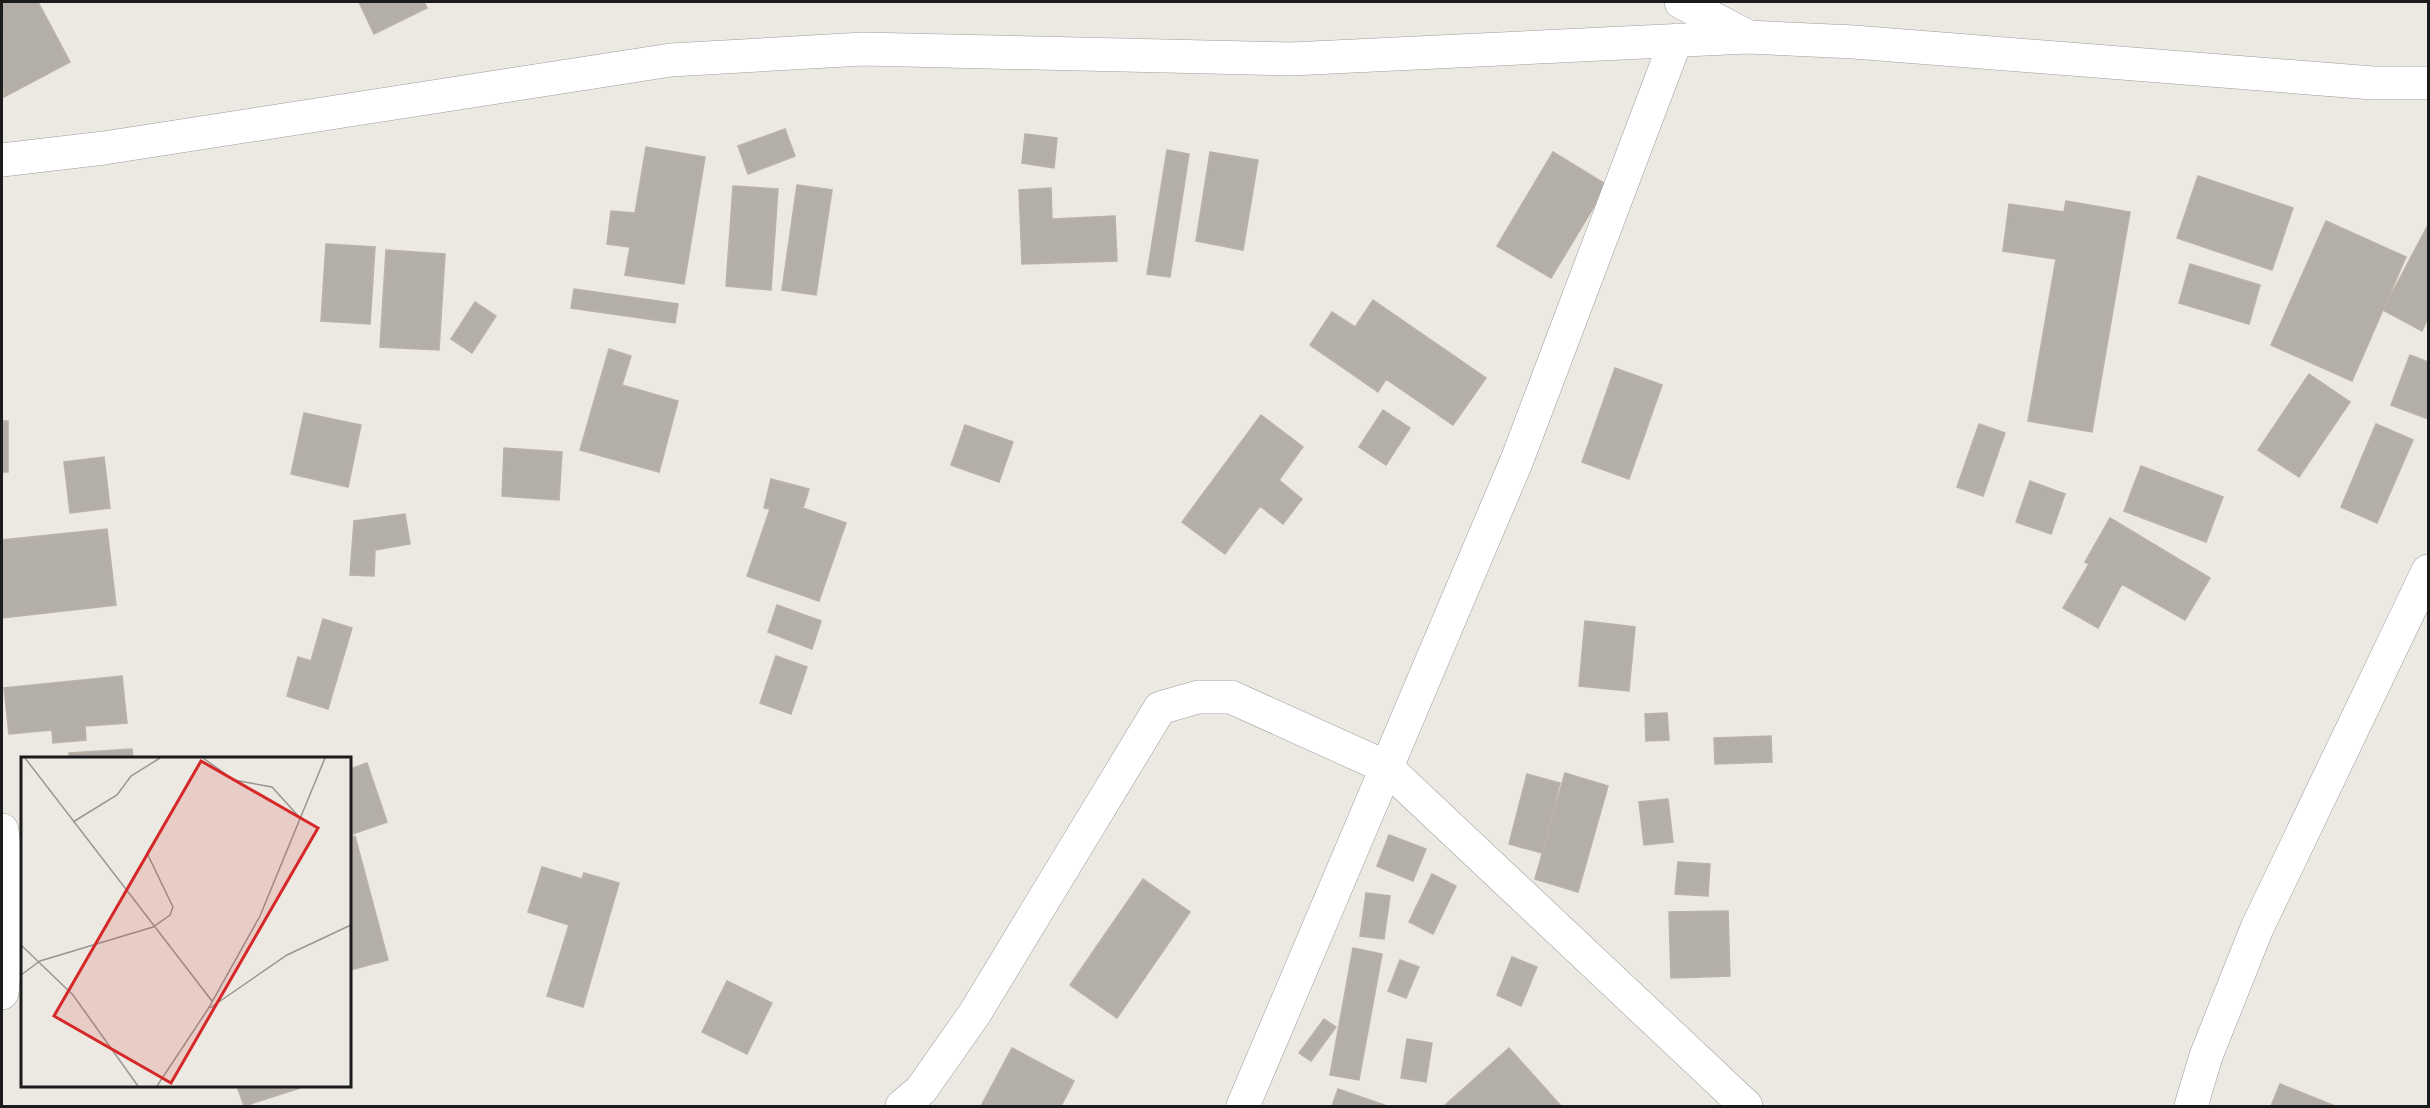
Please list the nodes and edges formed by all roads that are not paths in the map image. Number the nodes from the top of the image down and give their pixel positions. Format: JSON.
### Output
{"nodes":[{"id":1,"x":1681,"y":2,"type":"edge"},
{"id":2,"x":1748,"y":37,"type":"junction"},
{"id":3,"x":1676,"y":40,"type":"junction"},
{"id":4,"x":2428,"y":83,"type":"edge"},
{"id":5,"x":3,"y":164,"type":"edge"},
{"id":6,"x":2428,"y":571,"type":"edge"},
{"id":7,"x":1386,"y":767,"type":"junction"},
{"id":8,"x":2,"y":830,"type":"edge"},
{"id":9,"x":2,"y":993,"type":"edge"},
{"id":10,"x":902,"y":1107,"type":"edge"},
{"id":11,"x":1243,"y":1107,"type":"edge"},
{"id":12,"x":1746,"y":1107,"type":"edge"},
{"id":13,"x":2191,"y":1107,"type":"edge"}],
"edges":[{"from":1,"to":2,"type":"street"},
{"from":2,"to":3,"type":"street"},
{"from":2,"to":4,"type":"street"},
{"from":3,"to":5,"type":"street"},
{"from":3,"to":7,"type":"street"},
{"from":6,"to":13,"type":"street"},
{"from":7,"to":10,"type":"street"},
{"from":7,"to":11,"type":"street"},
{"from":7,"to":12,"type":"street"},
{"from":8,"to":9,"type":"street"}]}
